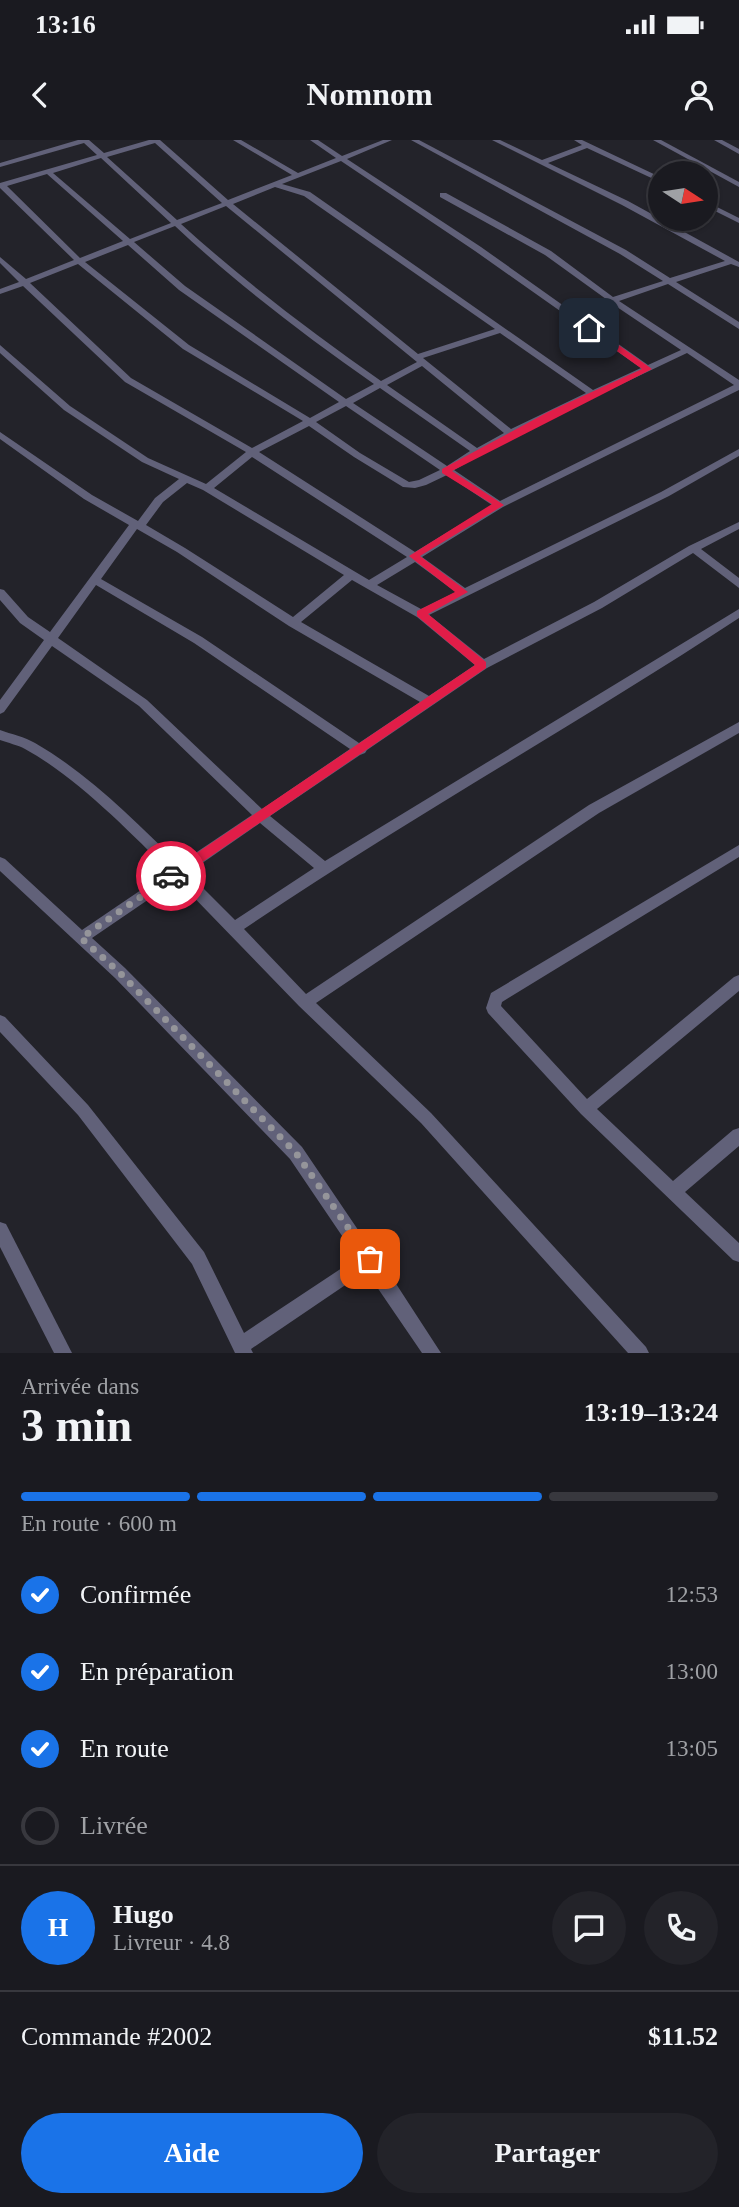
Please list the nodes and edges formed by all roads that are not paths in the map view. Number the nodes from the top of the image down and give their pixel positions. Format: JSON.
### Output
{"nodes":[{"id":1,"x":156,"y":140,"type":"edge"},
{"id":2,"x":236,"y":140,"type":"edge"},
{"id":3,"x":313,"y":140,"type":"edge"},
{"id":4,"x":389,"y":140,"type":"edge"},
{"id":5,"x":414,"y":140,"type":"edge"},
{"id":6,"x":495,"y":140,"type":"edge"},
{"id":7,"x":577,"y":140,"type":"edge"},
{"id":8,"x":656,"y":140,"type":"edge"},
{"id":9,"x":717,"y":140,"type":"edge"},
{"id":10,"x":588,"y":145,"type":"junction"},
{"id":11,"x":739,"y":152,"type":"edge"},
{"id":12,"x":102,"y":155,"type":"junction"},
{"id":13,"x":341,"y":159,"type":"junction"},
{"id":14,"x":544,"y":162,"type":"junction"},
{"id":15,"x":0,"y":165,"type":"edge"},
{"id":16,"x":47,"y":171,"type":"junction"},
{"id":17,"x":295,"y":174,"type":"junction"},
{"id":18,"x":648,"y":174,"type":"edge"},
{"id":19,"x":273,"y":183,"type":"junction"},
{"id":20,"x":739,"y":185,"type":"edge"},
{"id":21,"x":1,"y":186,"type":"edge"},
{"id":22,"x":443,"y":195,"type":"dead end"},
{"id":23,"x":226,"y":202,"type":"junction"},
{"id":24,"x":718,"y":210,"type":"edge"},
{"id":25,"x":739,"y":221,"type":"edge"},
{"id":26,"x":174,"y":224,"type":"junction"},
{"id":27,"x":131,"y":240,"type":"junction"},
{"id":28,"x":0,"y":259,"type":"edge"},
{"id":29,"x":79,"y":261,"type":"junction"},
{"id":30,"x":736,"y":263,"type":"edge"},
{"id":31,"x":668,"y":282,"type":"junction"},
{"id":32,"x":24,"y":283,"type":"junction"},
{"id":33,"x":657,"y":285,"type":"junction"},
{"id":34,"x":678,"y":288,"type":"junction"},
{"id":35,"x":0,"y":292,"type":"edge"},
{"id":36,"x":609,"y":298,"type":"junction"},
{"id":37,"x":569,"y":314,"type":"junction"},
{"id":38,"x":739,"y":326,"type":"edge"},
{"id":39,"x":501,"y":330,"type":"junction"},
{"id":40,"x":685,"y":351,"type":"junction"},
{"id":41,"x":2,"y":354,"type":"edge"},
{"id":42,"x":421,"y":360,"type":"junction"},
{"id":43,"x":648,"y":369,"type":"junction"},
{"id":44,"x":382,"y":383,"type":"junction"},
{"id":45,"x":739,"y":385,"type":"edge"},
{"id":46,"x":594,"y":395,"type":"junction"},
{"id":47,"x":347,"y":401,"type":"junction"},
{"id":48,"x":309,"y":421,"type":"junction"},
{"id":49,"x":0,"y":435,"type":"edge"},
{"id":50,"x":511,"y":435,"type":"junction"},
{"id":51,"x":251,"y":452,"type":"junction"},
{"id":52,"x":477,"y":452,"type":"junction"},
{"id":53,"x":739,"y":452,"type":"edge"},
{"id":54,"x":445,"y":471,"type":"junction"},
{"id":55,"x":184,"y":480,"type":"junction"},
{"id":56,"x":206,"y":488,"type":"junction"},
{"id":57,"x":499,"y":505,"type":"junction"},
{"id":58,"x":138,"y":525,"type":"junction"},
{"id":59,"x":739,"y":525,"type":"edge"},
{"id":60,"x":693,"y":548,"type":"junction"},
{"id":61,"x":414,"y":556,"type":"junction"},
{"id":62,"x":351,"y":575,"type":"junction"},
{"id":63,"x":95,"y":580,"type":"junction"},
{"id":64,"x":739,"y":584,"type":"edge"},
{"id":65,"x":369,"y":585,"type":"junction"},
{"id":66,"x":463,"y":592,"type":"junction"},
{"id":67,"x":0,"y":593,"type":"edge"},
{"id":68,"x":739,"y":613,"type":"edge"},
{"id":69,"x":421,"y":614,"type":"junction"},
{"id":70,"x":293,"y":623,"type":"junction"},
{"id":71,"x":53,"y":640,"type":"junction"},
{"id":72,"x":483,"y":665,"type":"junction"},
{"id":73,"x":427,"y":700,"type":"junction"},
{"id":74,"x":0,"y":709,"type":"edge"},
{"id":75,"x":739,"y":727,"type":"edge"},
{"id":76,"x":0,"y":735,"type":"edge"},
{"id":77,"x":361,"y":750,"type":"junction"},
{"id":78,"x":262,"y":817,"type":"junction"},
{"id":79,"x":739,"y":850,"type":"edge"},
{"id":80,"x":0,"y":863,"type":"edge"},
{"id":81,"x":323,"y":867,"type":"junction"},
{"id":82,"x":178,"y":872,"type":"junction"},
{"id":83,"x":234,"y":928,"type":"junction"},
{"id":84,"x":81,"y":938,"type":"junction"},
{"id":85,"x":739,"y":982,"type":"edge"},
{"id":86,"x":306,"y":1002,"type":"junction"},
{"id":87,"x":0,"y":1022,"type":"edge"},
{"id":88,"x":586,"y":1109,"type":"junction"},
{"id":89,"x":739,"y":1136,"type":"edge"},
{"id":90,"x":672,"y":1192,"type":"junction"},
{"id":91,"x":0,"y":1230,"type":"edge"},
{"id":92,"x":739,"y":1254,"type":"edge"},
{"id":93,"x":370,"y":1259,"type":"junction"},
{"id":94,"x":242,"y":1349,"type":"edge"},
{"id":95,"x":63,"y":1353,"type":"edge"},
{"id":96,"x":432,"y":1353,"type":"edge"},
{"id":97,"x":640,"y":1353,"type":"edge"}],
"edges":[{"from":1,"to":12,"type":"street"},
{"from":1,"to":23,"type":"street"},
{"from":2,"to":17,"type":"street"},
{"from":3,"to":13,"type":"street"},
{"from":4,"to":13,"type":"street"},
{"from":5,"to":31,"type":"street"},
{"from":6,"to":14,"type":"street"},
{"from":7,"to":10,"type":"street"},
{"from":8,"to":20,"type":"street"},
{"from":9,"to":11,"type":"street"},
{"from":10,"to":14,"type":"street"},
{"from":10,"to":18,"type":"street"},
{"from":12,"to":15,"type":"street"},
{"from":12,"to":16,"type":"street"},
{"from":12,"to":26,"type":"street"},
{"from":13,"to":17,"type":"street"},
{"from":13,"to":37,"type":"street"},
{"from":14,"to":30,"type":"street"},
{"from":16,"to":21,"type":"street"},
{"from":16,"to":27,"type":"street"},
{"from":17,"to":19,"type":"street"},
{"from":19,"to":23,"type":"street"},
{"from":19,"to":39,"type":"street"},
{"from":21,"to":29,"type":"street"},
{"from":22,"to":36,"type":"street"},
{"from":23,"to":26,"type":"street"},
{"from":23,"to":42,"type":"street"},
{"from":24,"to":25,"type":"street"},
{"from":26,"to":27,"type":"street"},
{"from":26,"to":44,"type":"street"},
{"from":27,"to":29,"type":"street"},
{"from":27,"to":47,"type":"street"},
{"from":28,"to":32,"type":"street"},
{"from":29,"to":32,"type":"street"},
{"from":29,"to":48,"type":"street"},
{"from":30,"to":31,"type":"street"},
{"from":31,"to":33,"type":"street"},
{"from":31,"to":34,"type":"street"},
{"from":32,"to":35,"type":"street"},
{"from":32,"to":51,"type":"street"},
{"from":33,"to":34,"type":"street"},
{"from":33,"to":36,"type":"street"},
{"from":34,"to":38,"type":"street"},
{"from":36,"to":37,"type":"street"},
{"from":36,"to":40,"type":"street"},
{"from":37,"to":43,"type":"street"},
{"from":39,"to":42,"type":"street"},
{"from":39,"to":46,"type":"street"},
{"from":40,"to":43,"type":"street"},
{"from":40,"to":45,"type":"street"},
{"from":41,"to":55,"type":"street"},
{"from":42,"to":44,"type":"street"},
{"from":42,"to":50,"type":"street"},
{"from":43,"to":46,"type":"street"},
{"from":44,"to":47,"type":"street"},
{"from":44,"to":52,"type":"street"},
{"from":45,"to":57,"type":"street"},
{"from":46,"to":50,"type":"street"},
{"from":47,"to":48,"type":"street"},
{"from":47,"to":54,"type":"street"},
{"from":48,"to":51,"type":"street"},
{"from":48,"to":54,"type":"street"},
{"from":49,"to":58,"type":"street"},
{"from":50,"to":52,"type":"street"},
{"from":51,"to":56,"type":"street"},
{"from":51,"to":61,"type":"street"},
{"from":52,"to":54,"type":"street"},
{"from":53,"to":66,"type":"street"},
{"from":54,"to":57,"type":"street"},
{"from":55,"to":56,"type":"street"},
{"from":55,"to":58,"type":"street"},
{"from":56,"to":62,"type":"street"},
{"from":57,"to":61,"type":"street"},
{"from":58,"to":63,"type":"street"},
{"from":58,"to":70,"type":"street"},
{"from":59,"to":60,"type":"street"},
{"from":60,"to":64,"type":"street"},
{"from":60,"to":72,"type":"street"},
{"from":61,"to":65,"type":"street"},
{"from":61,"to":66,"type":"street"},
{"from":62,"to":65,"type":"street"},
{"from":62,"to":70,"type":"street"},
{"from":63,"to":71,"type":"street"},
{"from":63,"to":77,"type":"street"},
{"from":65,"to":69,"type":"street"},
{"from":66,"to":69,"type":"street"},
{"from":67,"to":71,"type":"street"},
{"from":68,"to":81,"type":"street"},
{"from":69,"to":72,"type":"street"},
{"from":70,"to":73,"type":"street"},
{"from":71,"to":74,"type":"street"},
{"from":71,"to":78,"type":"street"},
{"from":72,"to":73,"type":"street"},
{"from":73,"to":77,"type":"street"},
{"from":75,"to":86,"type":"street"},
{"from":76,"to":82,"type":"street"},
{"from":77,"to":78,"type":"street"},
{"from":78,"to":81,"type":"street"},
{"from":78,"to":82,"type":"street"},
{"from":79,"to":88,"type":"street"},
{"from":80,"to":84,"type":"street"},
{"from":81,"to":83,"type":"street"},
{"from":82,"to":83,"type":"street"},
{"from":82,"to":84,"type":"street"},
{"from":83,"to":86,"type":"street"},
{"from":84,"to":93,"type":"street"},
{"from":85,"to":88,"type":"street"},
{"from":86,"to":97,"type":"street"},
{"from":87,"to":94,"type":"street"},
{"from":88,"to":90,"type":"street"},
{"from":89,"to":90,"type":"street"},
{"from":90,"to":92,"type":"street"},
{"from":91,"to":95,"type":"street"},
{"from":93,"to":94,"type":"street"},
{"from":93,"to":96,"type":"street"}]}
